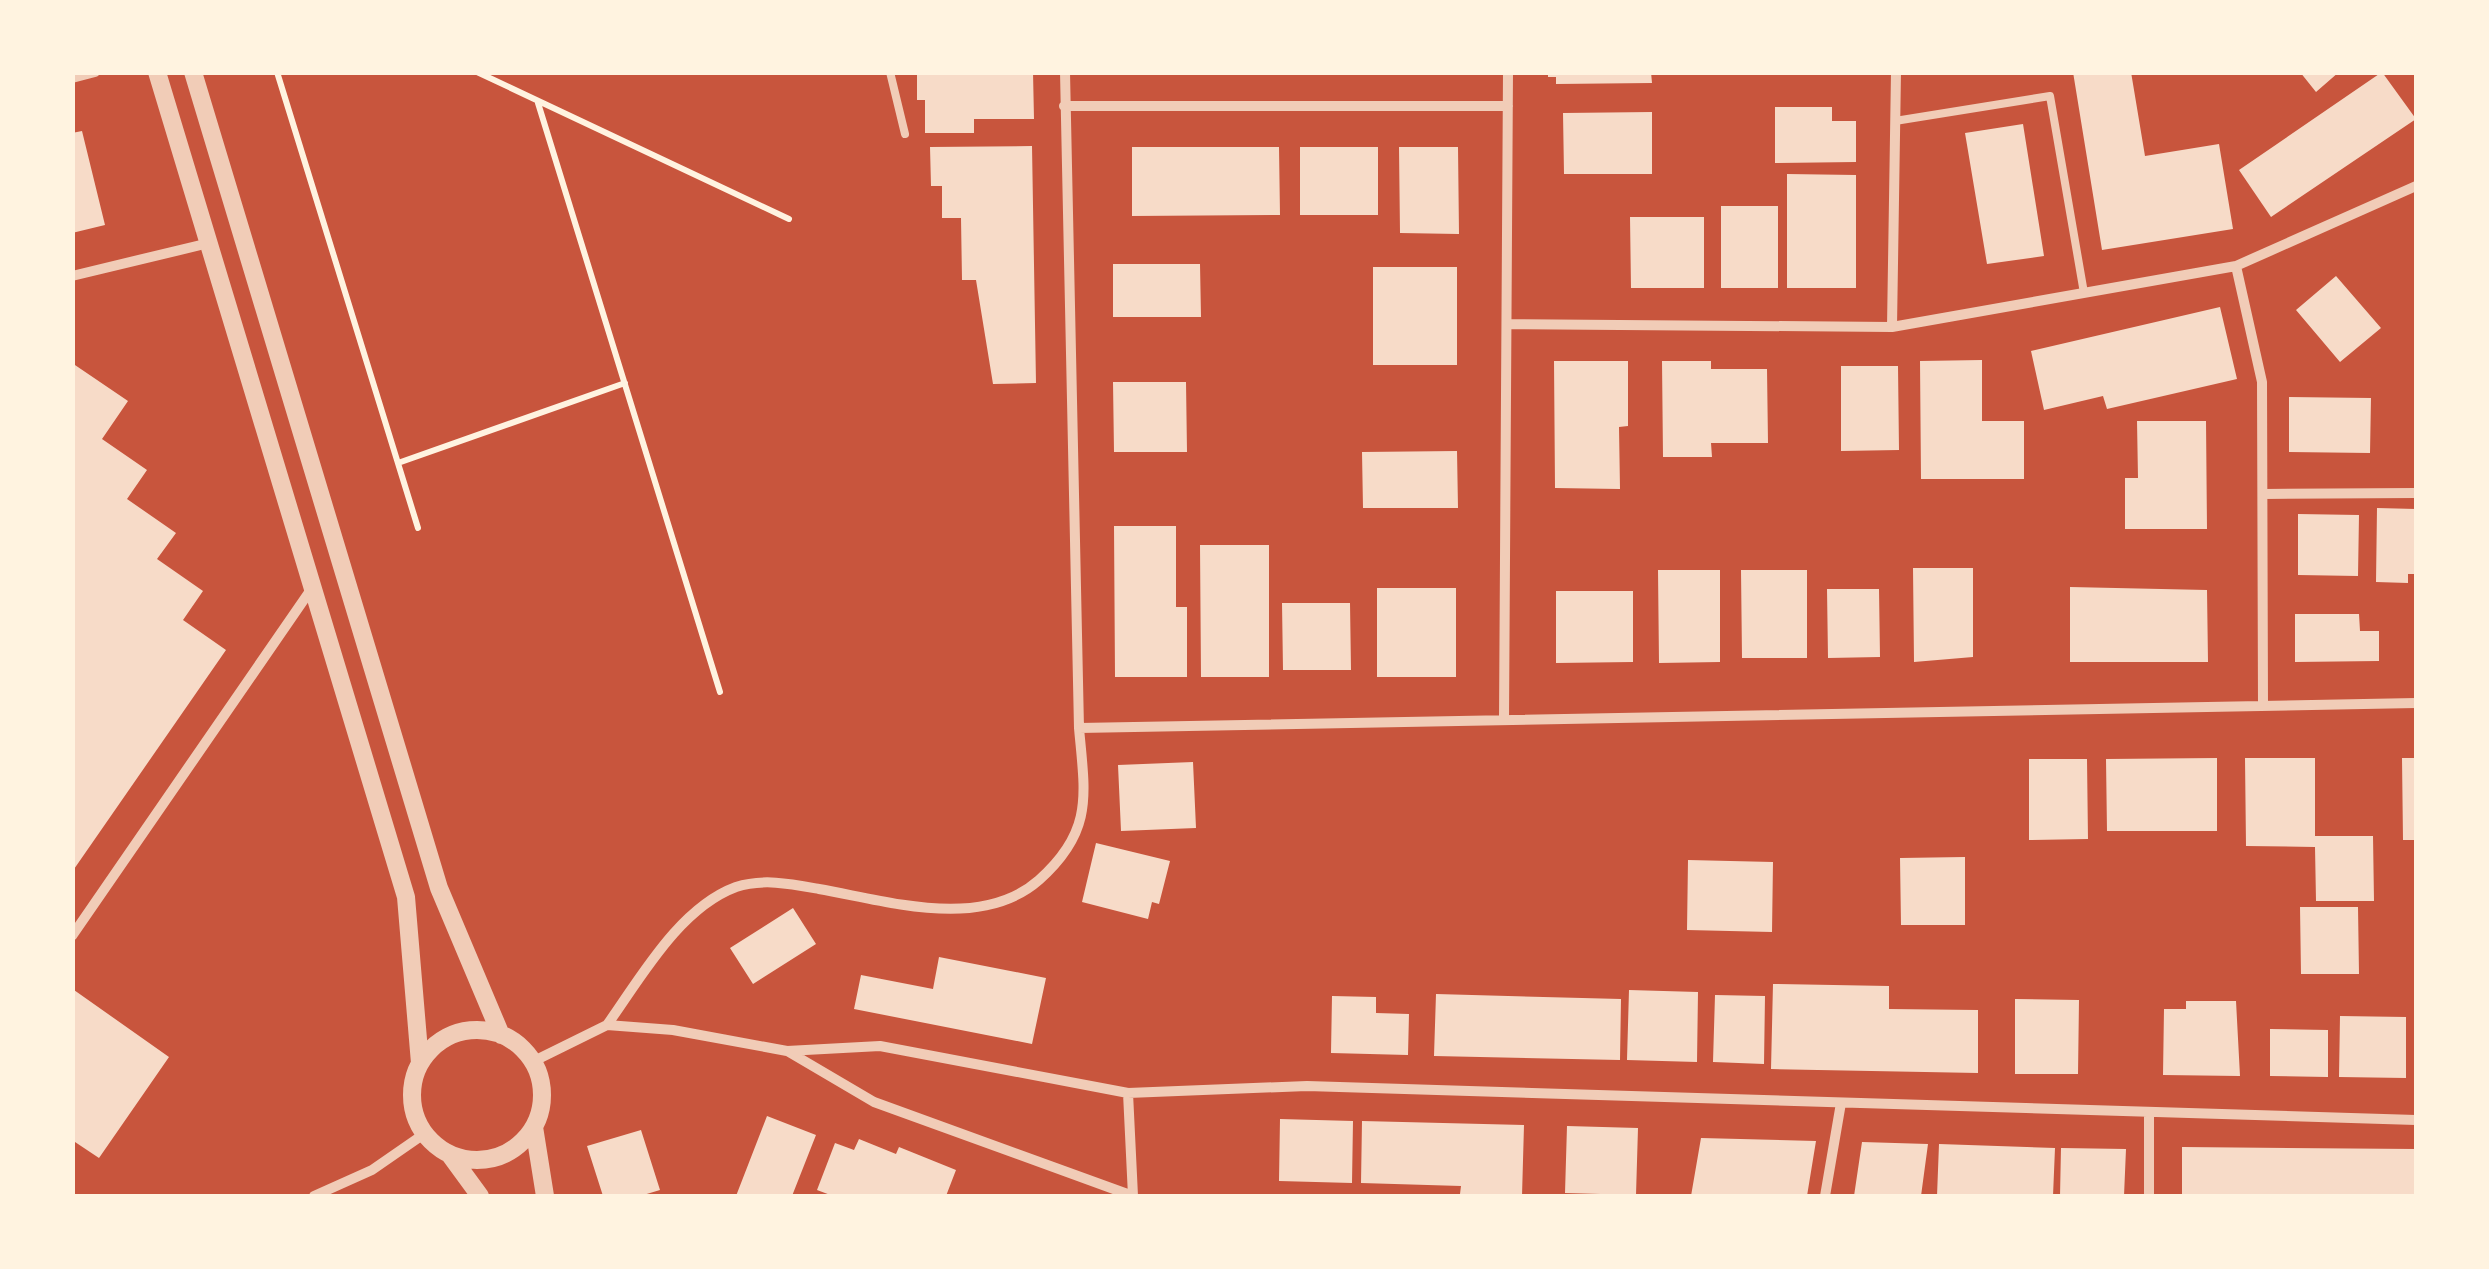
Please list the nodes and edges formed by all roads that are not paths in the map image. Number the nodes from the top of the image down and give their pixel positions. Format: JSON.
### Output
{"nodes":[{"id":1,"x":95,"y":72,"type":"edge"},
{"id":2,"x":157,"y":72,"type":"edge"},
{"id":3,"x":193,"y":72,"type":"edge"},
{"id":4,"x":890,"y":72,"type":"edge"},
{"id":5,"x":1065,"y":72,"type":"edge"},
{"id":6,"x":1508,"y":72,"type":"edge"},
{"id":7,"x":1896,"y":72,"type":"edge"},
{"id":8,"x":72,"y":78,"type":"edge"},
{"id":9,"x":1064,"y":106,"type":"junction"},
{"id":10,"x":1508,"y":106,"type":"junction"},
{"id":11,"x":1895,"y":121,"type":"junction"},
{"id":12,"x":906,"y":134,"type":"dead end"},
{"id":13,"x":2416,"y":186,"type":"edge"},
{"id":14,"x":208,"y":243,"type":"junction"},
{"id":15,"x":2236,"y":266,"type":"junction"},
{"id":16,"x":72,"y":276,"type":"edge"},
{"id":17,"x":2084,"y":293,"type":"junction"},
{"id":18,"x":1506,"y":324,"type":"junction"},
{"id":19,"x":1892,"y":327,"type":"junction"},
{"id":20,"x":2416,"y":493,"type":"edge"},
{"id":21,"x":2264,"y":494,"type":"junction"},
{"id":22,"x":312,"y":588,"type":"junction"},
{"id":23,"x":2416,"y":704,"type":"edge"},
{"id":24,"x":2263,"y":706,"type":"junction"},
{"id":25,"x":1504,"y":720,"type":"junction"},
{"id":26,"x":1079,"y":728,"type":"junction"},
{"id":27,"x":72,"y":936,"type":"edge"},
{"id":28,"x":607,"y":1025,"type":"junction"},
{"id":29,"x":502,"y":1035,"type":"junction"},
{"id":30,"x":787,"y":1051,"type":"junction"},
{"id":31,"x":532,"y":1062,"type":"junction"},
{"id":32,"x":420,"y":1063,"type":"junction"},
{"id":33,"x":1128,"y":1093,"type":"junction"},
{"id":34,"x":1841,"y":1103,"type":"junction"},
{"id":35,"x":2149,"y":1114,"type":"junction"},
{"id":36,"x":2416,"y":1120,"type":"edge"},
{"id":37,"x":534,"y":1126,"type":"junction"},
{"id":38,"x":424,"y":1134,"type":"junction"},
{"id":39,"x":450,"y":1155,"type":"junction"},
{"id":40,"x":314,"y":1196,"type":"edge"},
{"id":41,"x":480,"y":1196,"type":"edge"},
{"id":42,"x":545,"y":1196,"type":"edge"},
{"id":43,"x":1133,"y":1196,"type":"edge"},
{"id":44,"x":1825,"y":1196,"type":"edge"},
{"id":45,"x":2149,"y":1196,"type":"edge"}],
"edges":[{"from":1,"to":8,"type":"street"},
{"from":2,"to":14,"type":"street"},
{"from":3,"to":29,"type":"street"},
{"from":4,"to":12,"type":"lane"},
{"from":5,"to":9,"type":"street"},
{"from":6,"to":10,"type":"street"},
{"from":7,"to":11,"type":"street"},
{"from":9,"to":10,"type":"street"},
{"from":9,"to":26,"type":"street"},
{"from":10,"to":18,"type":"street"},
{"from":11,"to":17,"type":"lane"},
{"from":11,"to":19,"type":"street"},
{"from":13,"to":15,"type":"street"},
{"from":14,"to":16,"type":"street"},
{"from":14,"to":22,"type":"street"},
{"from":15,"to":17,"type":"street"},
{"from":15,"to":21,"type":"street"},
{"from":17,"to":19,"type":"street"},
{"from":18,"to":19,"type":"street"},
{"from":18,"to":25,"type":"street"},
{"from":20,"to":21,"type":"street"},
{"from":21,"to":24,"type":"street"},
{"from":22,"to":27,"type":"street"},
{"from":22,"to":32,"type":"street"},
{"from":23,"to":24,"type":"street"},
{"from":24,"to":25,"type":"street"},
{"from":25,"to":26,"type":"street"},
{"from":26,"to":28,"type":"street"},
{"from":28,"to":30,"type":"street"},
{"from":28,"to":31,"type":"street"},
{"from":29,"to":31,"type":"street"},
{"from":29,"to":32,"type":"street"},
{"from":30,"to":33,"type":"street"},
{"from":30,"to":43,"type":"street"},
{"from":31,"to":37,"type":"street"},
{"from":32,"to":38,"type":"street"},
{"from":33,"to":34,"type":"street"},
{"from":33,"to":43,"type":"street"},
{"from":34,"to":35,"type":"street"},
{"from":34,"to":44,"type":"street"},
{"from":35,"to":36,"type":"street"},
{"from":35,"to":45,"type":"street"},
{"from":37,"to":39,"type":"street"},
{"from":37,"to":42,"type":"street"},
{"from":38,"to":39,"type":"street"},
{"from":38,"to":40,"type":"street"},
{"from":39,"to":41,"type":"street"}]}
